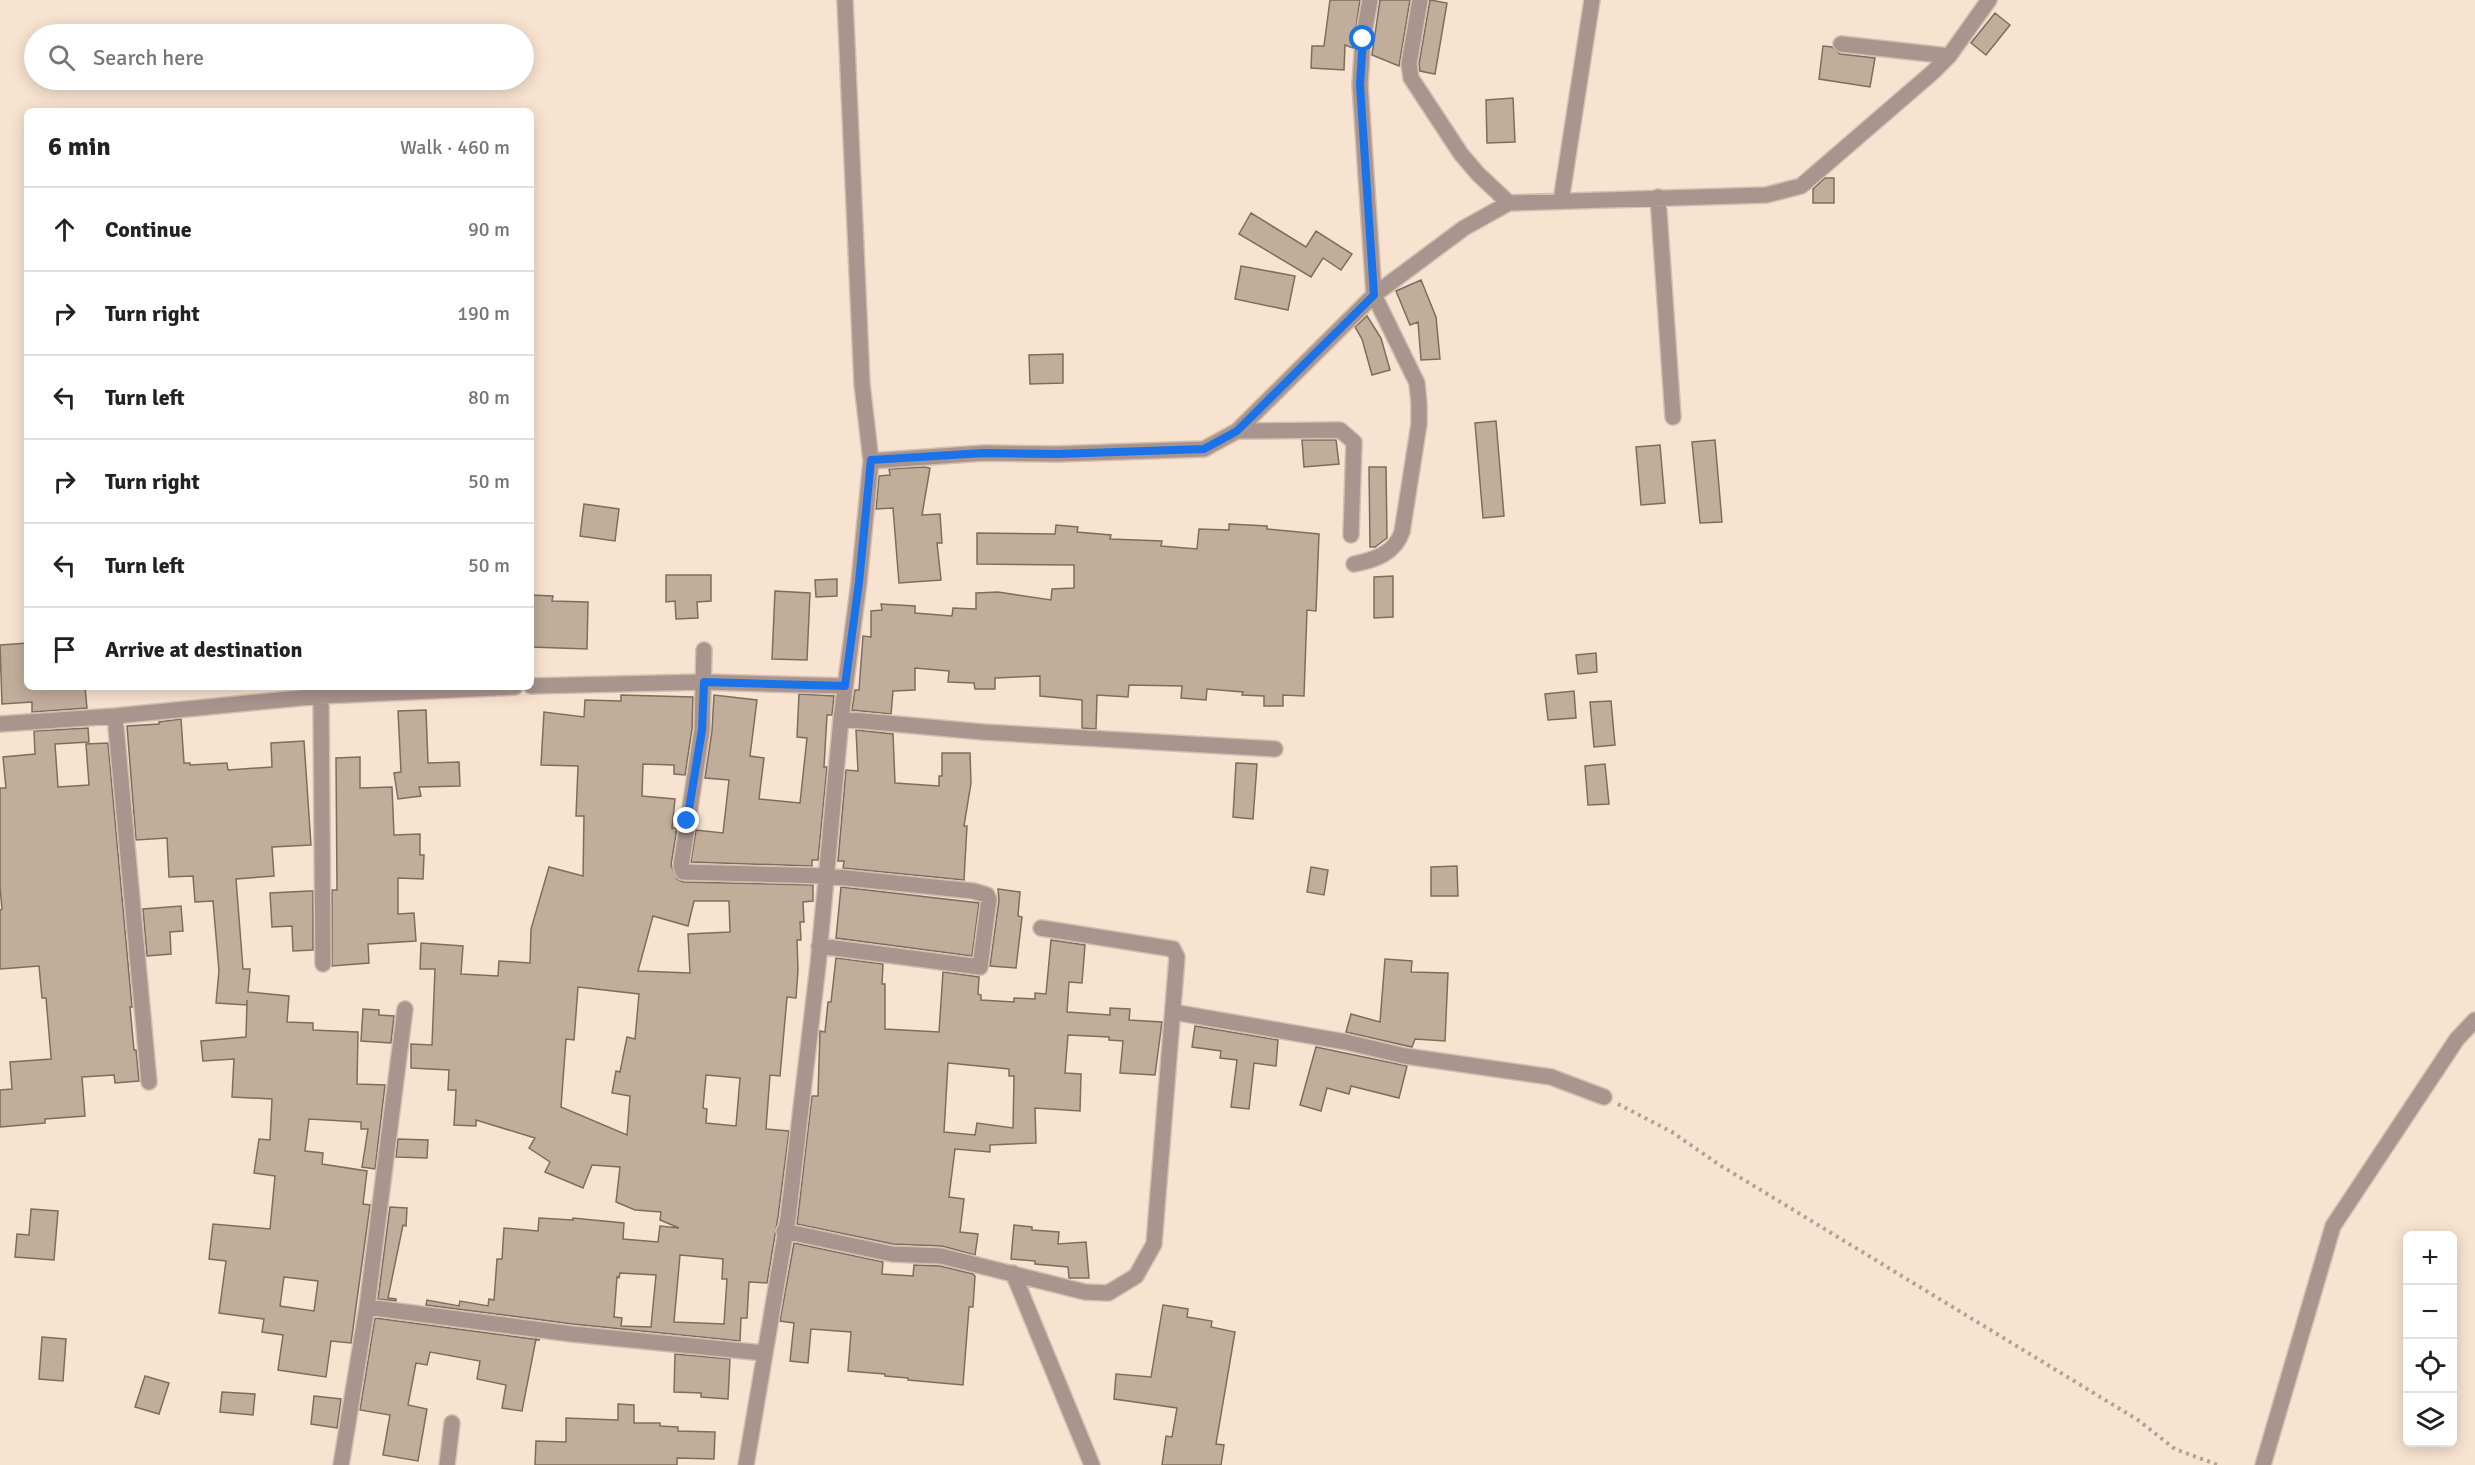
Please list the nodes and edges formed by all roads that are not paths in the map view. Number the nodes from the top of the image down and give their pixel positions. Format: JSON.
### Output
{"nodes":[{"id":1,"x":845,"y":0,"type":"edge"},
{"id":2,"x":1370,"y":0,"type":"edge"},
{"id":3,"x":1420,"y":0,"type":"edge"},
{"id":4,"x":1592,"y":0,"type":"edge"},
{"id":5,"x":1989,"y":0,"type":"edge"},
{"id":6,"x":1841,"y":44,"type":"dead end"},
{"id":7,"x":1949,"y":56,"type":"junction"},
{"id":8,"x":1658,"y":197,"type":"junction"},
{"id":9,"x":1561,"y":201,"type":"junction"},
{"id":10,"x":1509,"y":203,"type":"junction"},
{"id":11,"x":1374,"y":295,"type":"junction"},
{"id":12,"x":1673,"y":417,"type":"dead end"},
{"id":13,"x":1237,"y":431,"type":"junction"},
{"id":14,"x":871,"y":460,"type":"junction"},
{"id":15,"x":1351,"y":536,"type":"dead end"},
{"id":16,"x":1354,"y":564,"type":"dead end"},
{"id":17,"x":704,"y":650,"type":"dead end"},
{"id":18,"x":704,"y":682,"type":"junction"},
{"id":19,"x":534,"y":686,"type":"edge"},
{"id":20,"x":845,"y":686,"type":"junction"},
{"id":21,"x":450,"y":690,"type":"edge"},
{"id":22,"x":321,"y":696,"type":"junction"},
{"id":23,"x":115,"y":716,"type":"junction"},
{"id":24,"x":841,"y":719,"type":"junction"},
{"id":25,"x":0,"y":724,"type":"edge"},
{"id":26,"x":1275,"y":750,"type":"dead end"},
{"id":27,"x":827,"y":876,"type":"junction"},
{"id":28,"x":1041,"y":928,"type":"dead end"},
{"id":29,"x":819,"y":946,"type":"junction"},
{"id":30,"x":323,"y":964,"type":"dead end"},
{"id":31,"x":405,"y":1008,"type":"dead end"},
{"id":32,"x":1173,"y":1012,"type":"junction"},
{"id":33,"x":2475,"y":1020,"type":"edge"},
{"id":34,"x":149,"y":1082,"type":"dead end"},
{"id":35,"x":1604,"y":1097,"type":"road end"},
{"id":36,"x":784,"y":1231,"type":"junction"},
{"id":37,"x":1013,"y":1274,"type":"junction"},
{"id":38,"x":367,"y":1307,"type":"junction"},
{"id":39,"x":764,"y":1353,"type":"junction"},
{"id":40,"x":452,"y":1423,"type":"dead end"},
{"id":41,"x":341,"y":1465,"type":"edge"},
{"id":42,"x":447,"y":1465,"type":"edge"},
{"id":43,"x":746,"y":1465,"type":"edge"},
{"id":44,"x":1092,"y":1465,"type":"edge"},
{"id":45,"x":2262,"y":1465,"type":"edge"}],
"edges":[{"from":1,"to":14,"type":"street"},
{"from":2,"to":11,"type":"street"},
{"from":3,"to":10,"type":"street"},
{"from":4,"to":9,"type":"street"},
{"from":5,"to":7,"type":"street"},
{"from":6,"to":7,"type":"street"},
{"from":7,"to":8,"type":"street"},
{"from":8,"to":9,"type":"street"},
{"from":8,"to":12,"type":"street"},
{"from":9,"to":10,"type":"street"},
{"from":10,"to":11,"type":"street"},
{"from":11,"to":13,"type":"street"},
{"from":11,"to":16,"type":"street"},
{"from":13,"to":14,"type":"street"},
{"from":13,"to":15,"type":"street"},
{"from":14,"to":20,"type":"street"},
{"from":17,"to":18,"type":"street"},
{"from":18,"to":19,"type":"street"},
{"from":18,"to":20,"type":"street"},
{"from":18,"to":27,"type":"street"},
{"from":20,"to":24,"type":"street"},
{"from":21,"to":22,"type":"street"},
{"from":22,"to":23,"type":"street"},
{"from":22,"to":30,"type":"street"},
{"from":23,"to":25,"type":"street"},
{"from":23,"to":34,"type":"street"},
{"from":24,"to":26,"type":"street"},
{"from":24,"to":27,"type":"street"},
{"from":27,"to":29,"type":"street"},
{"from":27,"to":29,"type":"street"},
{"from":28,"to":32,"type":"street"},
{"from":29,"to":36,"type":"street"},
{"from":31,"to":38,"type":"street"},
{"from":32,"to":35,"type":"street"},
{"from":32,"to":37,"type":"street"},
{"from":33,"to":45,"type":"street"},
{"from":36,"to":37,"type":"street"},
{"from":36,"to":39,"type":"street"},
{"from":37,"to":44,"type":"street"},
{"from":38,"to":39,"type":"street"},
{"from":38,"to":41,"type":"street"},
{"from":39,"to":43,"type":"street"},
{"from":40,"to":42,"type":"street"}]}
